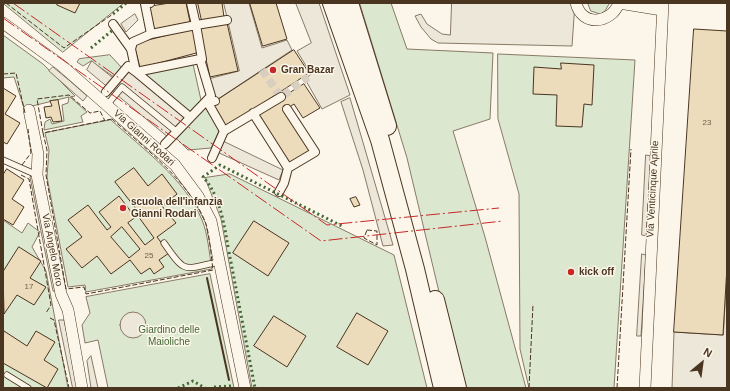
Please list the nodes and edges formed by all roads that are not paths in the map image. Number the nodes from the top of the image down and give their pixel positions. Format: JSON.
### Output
{"nodes":[{"id":1,"x":150,"y":3,"type":"edge"},
{"id":2,"x":191,"y":3,"type":"edge"},
{"id":3,"x":332,"y":3,"type":"edge"},
{"id":4,"x":349,"y":3,"type":"edge"},
{"id":5,"x":576,"y":3,"type":"edge"},
{"id":6,"x":619,"y":3,"type":"edge"},
{"id":7,"x":663,"y":7,"type":"edge"},
{"id":8,"x":227,"y":20,"type":"dead end"},
{"id":9,"x":3,"y":23,"type":"edge"},
{"id":10,"x":113,"y":24,"type":"dead end"},
{"id":11,"x":196,"y":25,"type":"junction"},
{"id":12,"x":151,"y":34,"type":"junction"},
{"id":13,"x":131,"y":49,"type":"junction"},
{"id":14,"x":200,"y":59,"type":"junction"},
{"id":15,"x":136,"y":72,"type":"junction"},
{"id":16,"x":106,"y":92,"type":"dead end"},
{"id":17,"x":212,"y":96,"type":"junction"},
{"id":18,"x":281,"y":97,"type":"dead end"},
{"id":19,"x":106,"y":105,"type":"junction"},
{"id":20,"x":287,"y":109,"type":"dead end"},
{"id":21,"x":29,"y":110,"type":"dead end"},
{"id":22,"x":253,"y":114,"type":"junction"},
{"id":23,"x":190,"y":117,"type":"junction"},
{"id":24,"x":224,"y":131,"type":"junction"},
{"id":25,"x":177,"y":132,"type":"junction"},
{"id":26,"x":166,"y":144,"type":"dead end"},
{"id":27,"x":212,"y":158,"type":"dead end"},
{"id":28,"x":3,"y":160,"type":"edge"},
{"id":29,"x":288,"y":168,"type":"junction"},
{"id":30,"x":37,"y":174,"type":"junction"},
{"id":31,"x":279,"y":192,"type":"dead end"},
{"id":32,"x":164,"y":244,"type":"dead end"},
{"id":33,"x":219,"y":262,"type":"junction"},
{"id":34,"x":7,"y":375,"type":"dead end"},
{"id":35,"x":644,"y":375,"type":"junction"},
{"id":36,"x":28,"y":388,"type":"edge"},
{"id":37,"x":82,"y":388,"type":"edge"},
{"id":38,"x":245,"y":388,"type":"edge"},
{"id":39,"x":443,"y":388,"type":"edge"},
{"id":40,"x":457,"y":388,"type":"edge"},
{"id":41,"x":640,"y":388,"type":"edge"},
{"id":42,"x":644,"y":388,"type":"edge"}],
"edges":[{"from":1,"to":12,"type":"street"},
{"from":2,"to":11,"type":"street"},
{"from":3,"to":39,"type":"highway"},
{"from":4,"to":40,"type":"highway"},
{"from":5,"to":6,"type":"street"},
{"from":6,"to":7,"type":"street"},
{"from":7,"to":35,"type":"street","name":"Via Venticinque Aprile"},
{"from":8,"to":11,"type":"street"},
{"from":9,"to":19,"type":"street","name":"Via Gianni Rodari"},
{"from":10,"to":13,"type":"street"},
{"from":11,"to":12,"type":"street"},
{"from":11,"to":14,"type":"street"},
{"from":12,"to":13,"type":"street"},
{"from":13,"to":15,"type":"street"},
{"from":14,"to":15,"type":"street"},
{"from":14,"to":17,"type":"street"},
{"from":15,"to":16,"type":"street"},
{"from":15,"to":23,"type":"street"},
{"from":17,"to":23,"type":"street"},
{"from":17,"to":24,"type":"street"},
{"from":18,"to":22,"type":"street"},
{"from":19,"to":25,"type":"lane"},
{"from":19,"to":33,"type":"street","name":"Via Gianni Rodari"},
{"from":20,"to":29,"type":"street"},
{"from":21,"to":30,"type":"street","name":"Via Angelo Moro"},
{"from":22,"to":24,"type":"street"},
{"from":22,"to":29,"type":"street"},
{"from":23,"to":25,"type":"street"},
{"from":24,"to":27,"type":"street"},
{"from":25,"to":26,"type":"street"},
{"from":28,"to":30,"type":"lane"},
{"from":29,"to":31,"type":"street"},
{"from":30,"to":37,"type":"street","name":"Via Angelo Moro"},
{"from":32,"to":33,"type":"lane"},
{"from":33,"to":38,"type":"street","name":"Via Gianni Rodari"},
{"from":34,"to":36,"type":"lane"},
{"from":35,"to":41,"type":"street","name":"Via Venticinque Aprile"},
{"from":35,"to":42,"type":"street","name":"Via Venticinque Aprile"}]}
